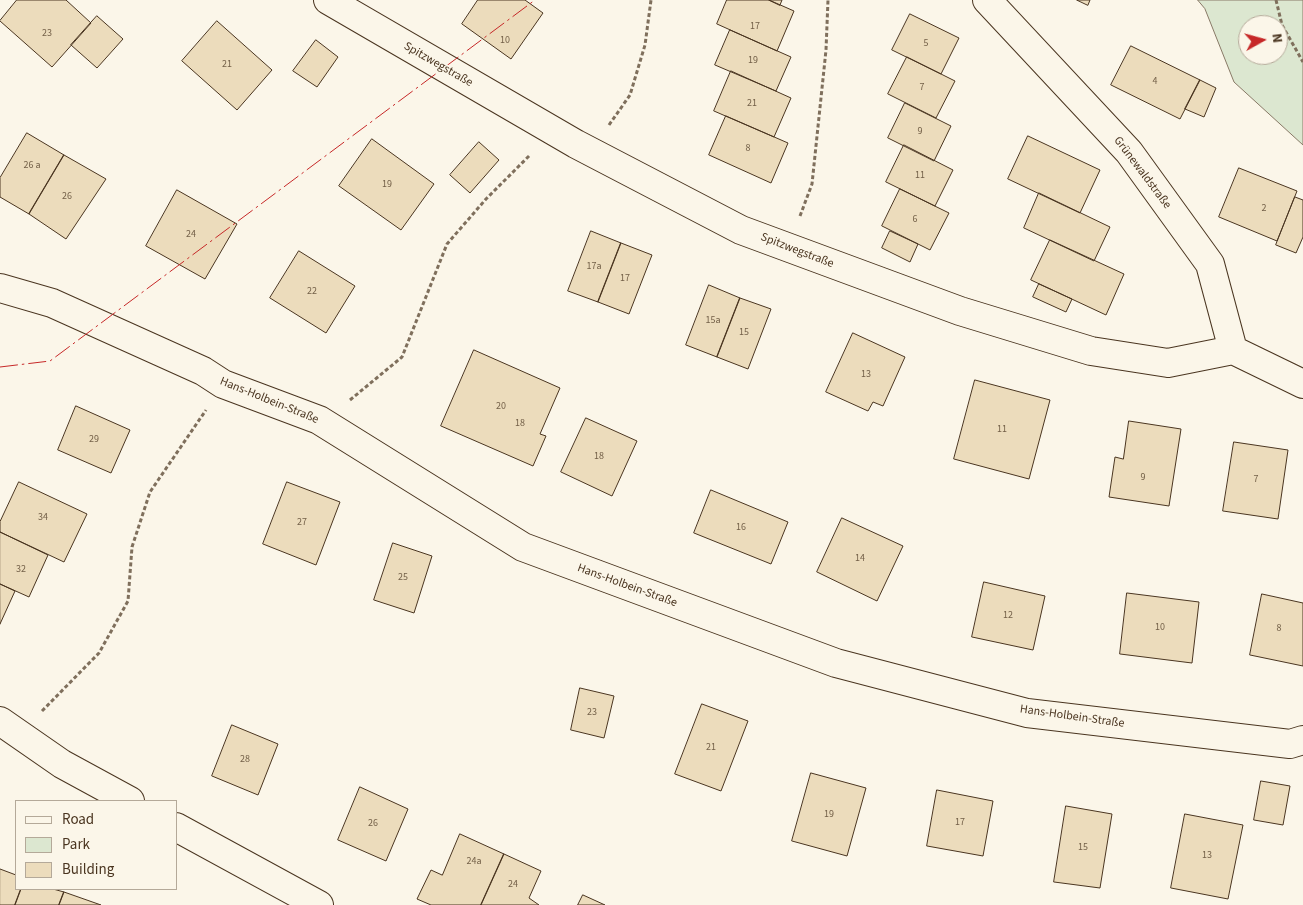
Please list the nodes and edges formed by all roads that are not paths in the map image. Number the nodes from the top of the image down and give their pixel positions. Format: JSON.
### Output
{"nodes":[{"id":1,"x":328,"y":0,"type":"edge"},
{"id":2,"x":987,"y":0,"type":"edge"},
{"id":3,"x":0,"y":288,"type":"edge"},
{"id":4,"x":1233,"y":350,"type":"junction"},
{"id":5,"x":1303,"y":384,"type":"edge"},
{"id":6,"x":10,"y":728,"type":"edge"},
{"id":7,"x":1303,"y":740,"type":"edge"},
{"id":8,"x":128,"y":800,"type":"edge"},
{"id":9,"x":178,"y":828,"type":"edge"},
{"id":10,"x":318,"y":905,"type":"edge"}],
"edges":[{"from":1,"to":4,"type":"street","name":"Spitzwegstraße"},
{"from":2,"to":4,"type":"street","name":"Grünewaldstraße"},
{"from":3,"to":7,"type":"street","name":"Hans-Holbein-Straße"},
{"from":4,"to":5,"type":"street"},
{"from":6,"to":8,"type":"street"},
{"from":9,"to":10,"type":"street"}]}
